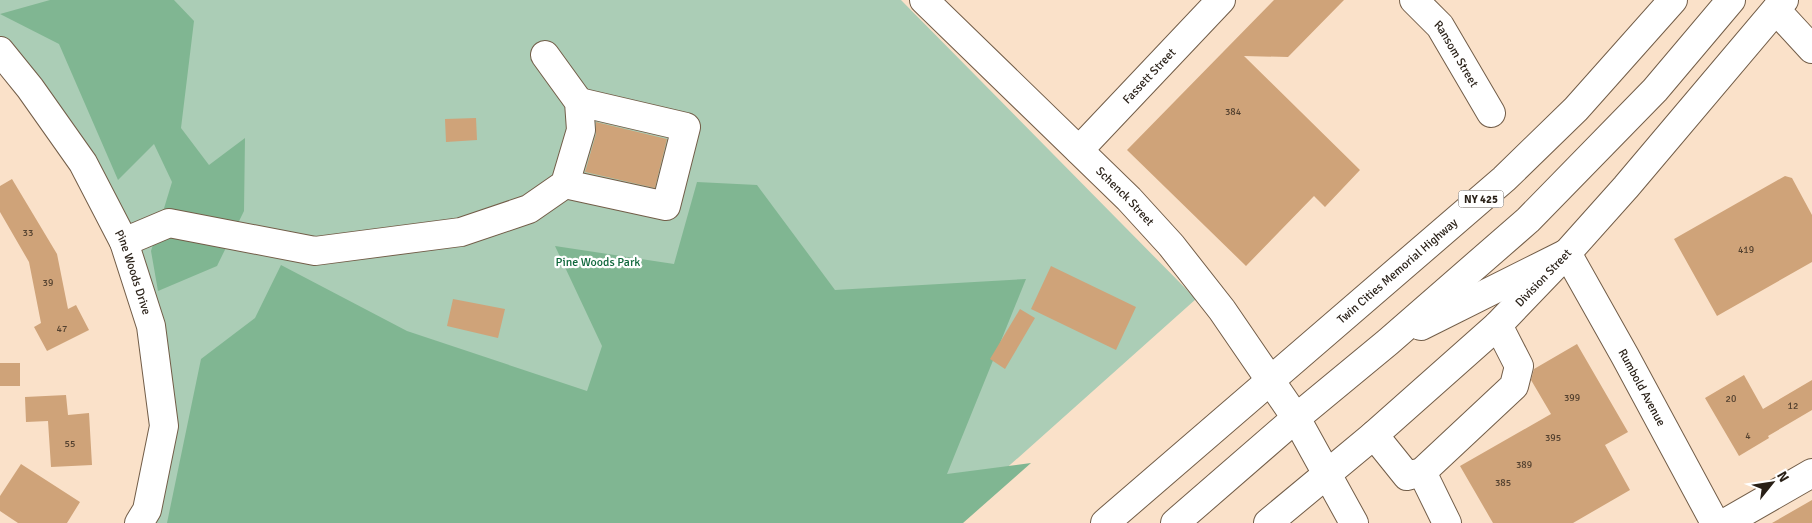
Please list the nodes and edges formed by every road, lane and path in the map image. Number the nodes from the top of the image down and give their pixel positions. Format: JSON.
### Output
{"nodes":[{"id":1,"x":924,"y":0,"type":"edge"},
{"id":2,"x":1221,"y":0,"type":"edge"},
{"id":3,"x":1414,"y":0,"type":"edge"},
{"id":4,"x":1673,"y":0,"type":"edge"},
{"id":5,"x":1731,"y":0,"type":"edge"},
{"id":6,"x":1780,"y":5,"type":"edge"},
{"id":7,"x":1812,"y":48,"type":"edge"},
{"id":8,"x":0,"y":51,"type":"edge"},
{"id":9,"x":545,"y":55,"type":"dead end"},
{"id":10,"x":578,"y":102,"type":"junction"},
{"id":11,"x":1491,"y":113,"type":"dead end"},
{"id":12,"x":1079,"y":150,"type":"junction"},
{"id":13,"x":565,"y":184,"type":"junction"},
{"id":14,"x":124,"y":242,"type":"junction"},
{"id":15,"x":1567,"y":253,"type":"junction"},
{"id":16,"x":1498,"y":325,"type":"junction"},
{"id":17,"x":1388,"y":342,"type":"junction"},
{"id":18,"x":1271,"y":380,"type":"junction"},
{"id":19,"x":1296,"y":418,"type":"junction"},
{"id":20,"x":1374,"y":435,"type":"junction"},
{"id":21,"x":1422,"y":472,"type":"junction"},
{"id":22,"x":1326,"y":473,"type":"junction"},
{"id":23,"x":1812,"y":473,"type":"edge"},
{"id":24,"x":139,"y":523,"type":"edge"},
{"id":25,"x":1105,"y":523,"type":"edge"},
{"id":26,"x":1175,"y":523,"type":"edge"},
{"id":27,"x":1268,"y":523,"type":"edge"},
{"id":28,"x":1354,"y":523,"type":"edge"},
{"id":29,"x":1447,"y":523,"type":"edge"},
{"id":30,"x":1715,"y":523,"type":"edge"},
{"id":31,"x":1725,"y":523,"type":"edge"}],
"edges":[{"from":1,"to":12,"type":"street","name":"Schenck Street"},
{"from":2,"to":12,"type":"street","name":"Fassett Street"},
{"from":3,"to":11,"type":"street","name":"Ransom Street"},
{"from":4,"to":18,"type":"street","name":"Twin Cities Memorial Highway","number":"NY 425"},
{"from":5,"to":17,"type":"street"},
{"from":6,"to":7,"type":"street"},
{"from":6,"to":15,"type":"street","name":"Division Street"},
{"from":8,"to":14,"type":"street","name":"Pine Woods Drive"},
{"from":9,"to":10,"type":"street"},
{"from":10,"to":13,"type":"street"},
{"from":10,"to":13,"type":"street"},
{"from":12,"to":18,"type":"street","name":"Schenck Street"},
{"from":13,"to":14,"type":"street"},
{"from":14,"to":24,"type":"street","name":"Pine Woods Drive"},
{"from":15,"to":16,"type":"street","name":"Division Street"},
{"from":15,"to":17,"type":"street"},
{"from":15,"to":30,"type":"street","name":"Rumbold Avenue"},
{"from":16,"to":20,"type":"street","name":"Division Street"},
{"from":16,"to":21,"type":"street"},
{"from":17,"to":19,"type":"street"},
{"from":18,"to":19,"type":"street","name":"Schenck Street"},
{"from":18,"to":25,"type":"street","name":"Twin Cities Memorial Highway","number":"NY 425"},
{"from":19,"to":22,"type":"street","name":"Schenck Street"},
{"from":19,"to":26,"type":"street"},
{"from":20,"to":21,"type":"street"},
{"from":20,"to":22,"type":"street","name":"Division Street"},
{"from":21,"to":29,"type":"street"},
{"from":22,"to":27,"type":"street","name":"Division Street"},
{"from":22,"to":28,"type":"street","name":"Schenck Street"},
{"from":23,"to":31,"type":"street"}]}
